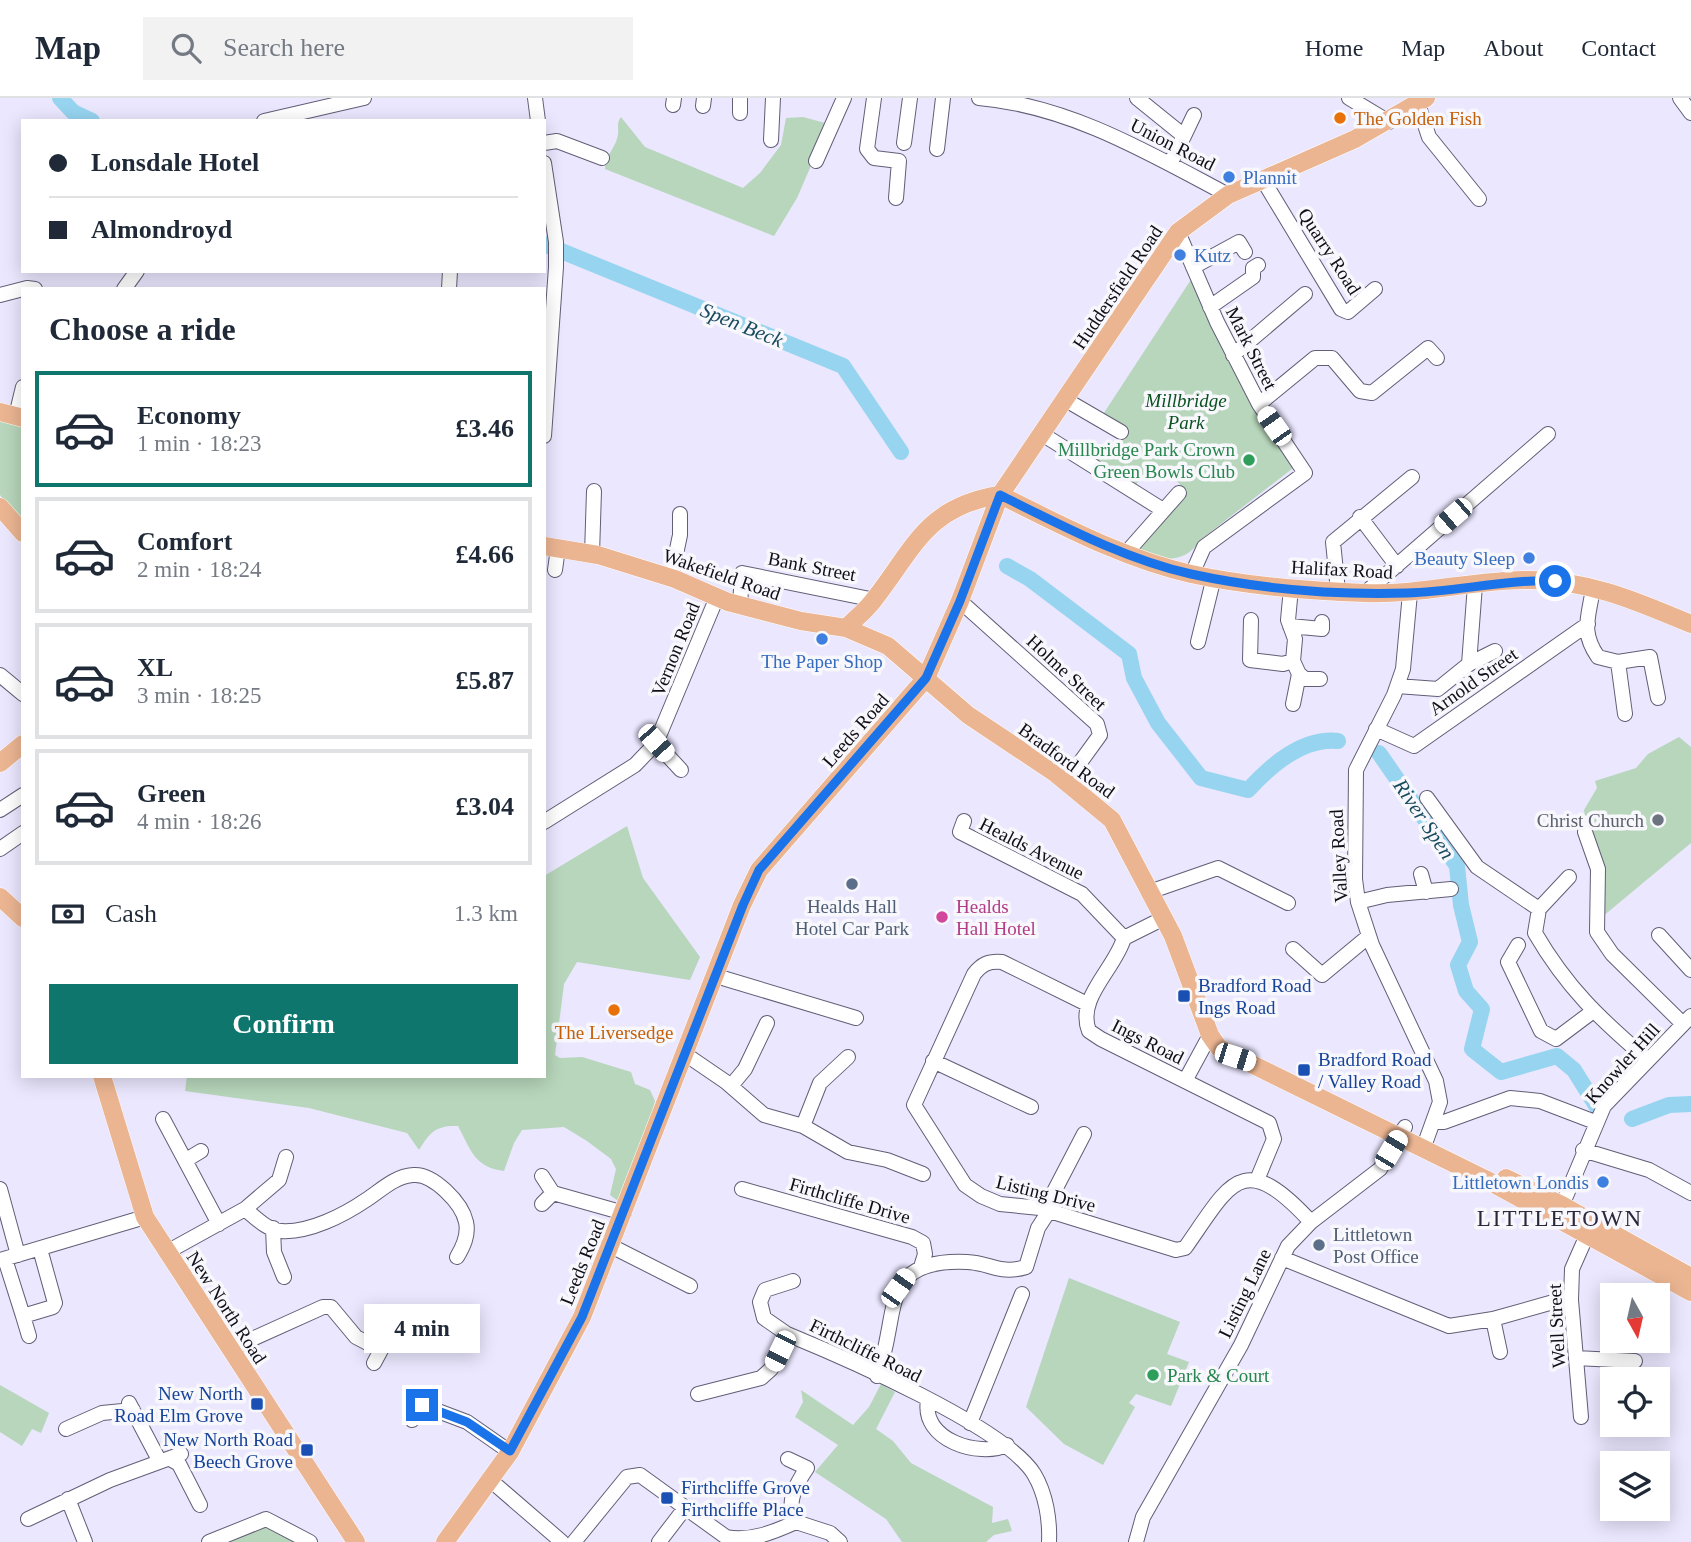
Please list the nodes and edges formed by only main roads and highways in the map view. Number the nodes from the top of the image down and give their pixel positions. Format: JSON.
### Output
{"nodes":[{"id":1,"x":1422,"y":101,"type":"edge"},
{"id":2,"x":1000,"y":495,"type":"junction"},
{"id":3,"x":0,"y":507,"type":"edge"},
{"id":4,"x":21,"y":531,"type":"edge"},
{"id":5,"x":551,"y":547,"type":"edge"},
{"id":6,"x":1691,"y":624,"type":"edge"},
{"id":7,"x":846,"y":628,"type":"junction"},
{"id":8,"x":926,"y":678,"type":"junction"},
{"id":9,"x":21,"y":746,"type":"edge"},
{"id":10,"x":0,"y":763,"type":"edge"},
{"id":11,"x":0,"y":897,"type":"edge"},
{"id":12,"x":13,"y":915,"type":"edge"},
{"id":13,"x":103,"y":1078,"type":"edge"},
{"id":14,"x":1559,"y":1212,"type":"junction"},
{"id":15,"x":1691,"y":1277,"type":"edge"},
{"id":16,"x":1691,"y":1292,"type":"edge"},
{"id":17,"x":356,"y":1542,"type":"edge"},
{"id":18,"x":445,"y":1542,"type":"edge"}],
"edges":[{"from":1,"to":2,"type":"main road","name":"Huddersfield Road"},
{"from":2,"to":6,"type":"main road","name":"Halifax Road"},
{"from":2,"to":7,"type":"main road"},
{"from":2,"to":8,"type":"main road","name":"Leeds Road"},
{"from":3,"to":4,"type":"main road"},
{"from":5,"to":7,"type":"main road","name":"Wakefield Road"},
{"from":7,"to":8,"type":"main road","name":"Bradford Road"},
{"from":8,"to":14,"type":"main road","name":"Bradford Road"},
{"from":8,"to":18,"type":"main road","name":"Leeds Road"},
{"from":9,"to":10,"type":"main road"},
{"from":11,"to":12,"type":"main road"},
{"from":13,"to":17,"type":"main road","name":"New North Road"},
{"from":14,"to":15,"type":"main road","name":"Bradford Road"},
{"from":14,"to":16,"type":"main road","name":"Bradford Road"}]}
